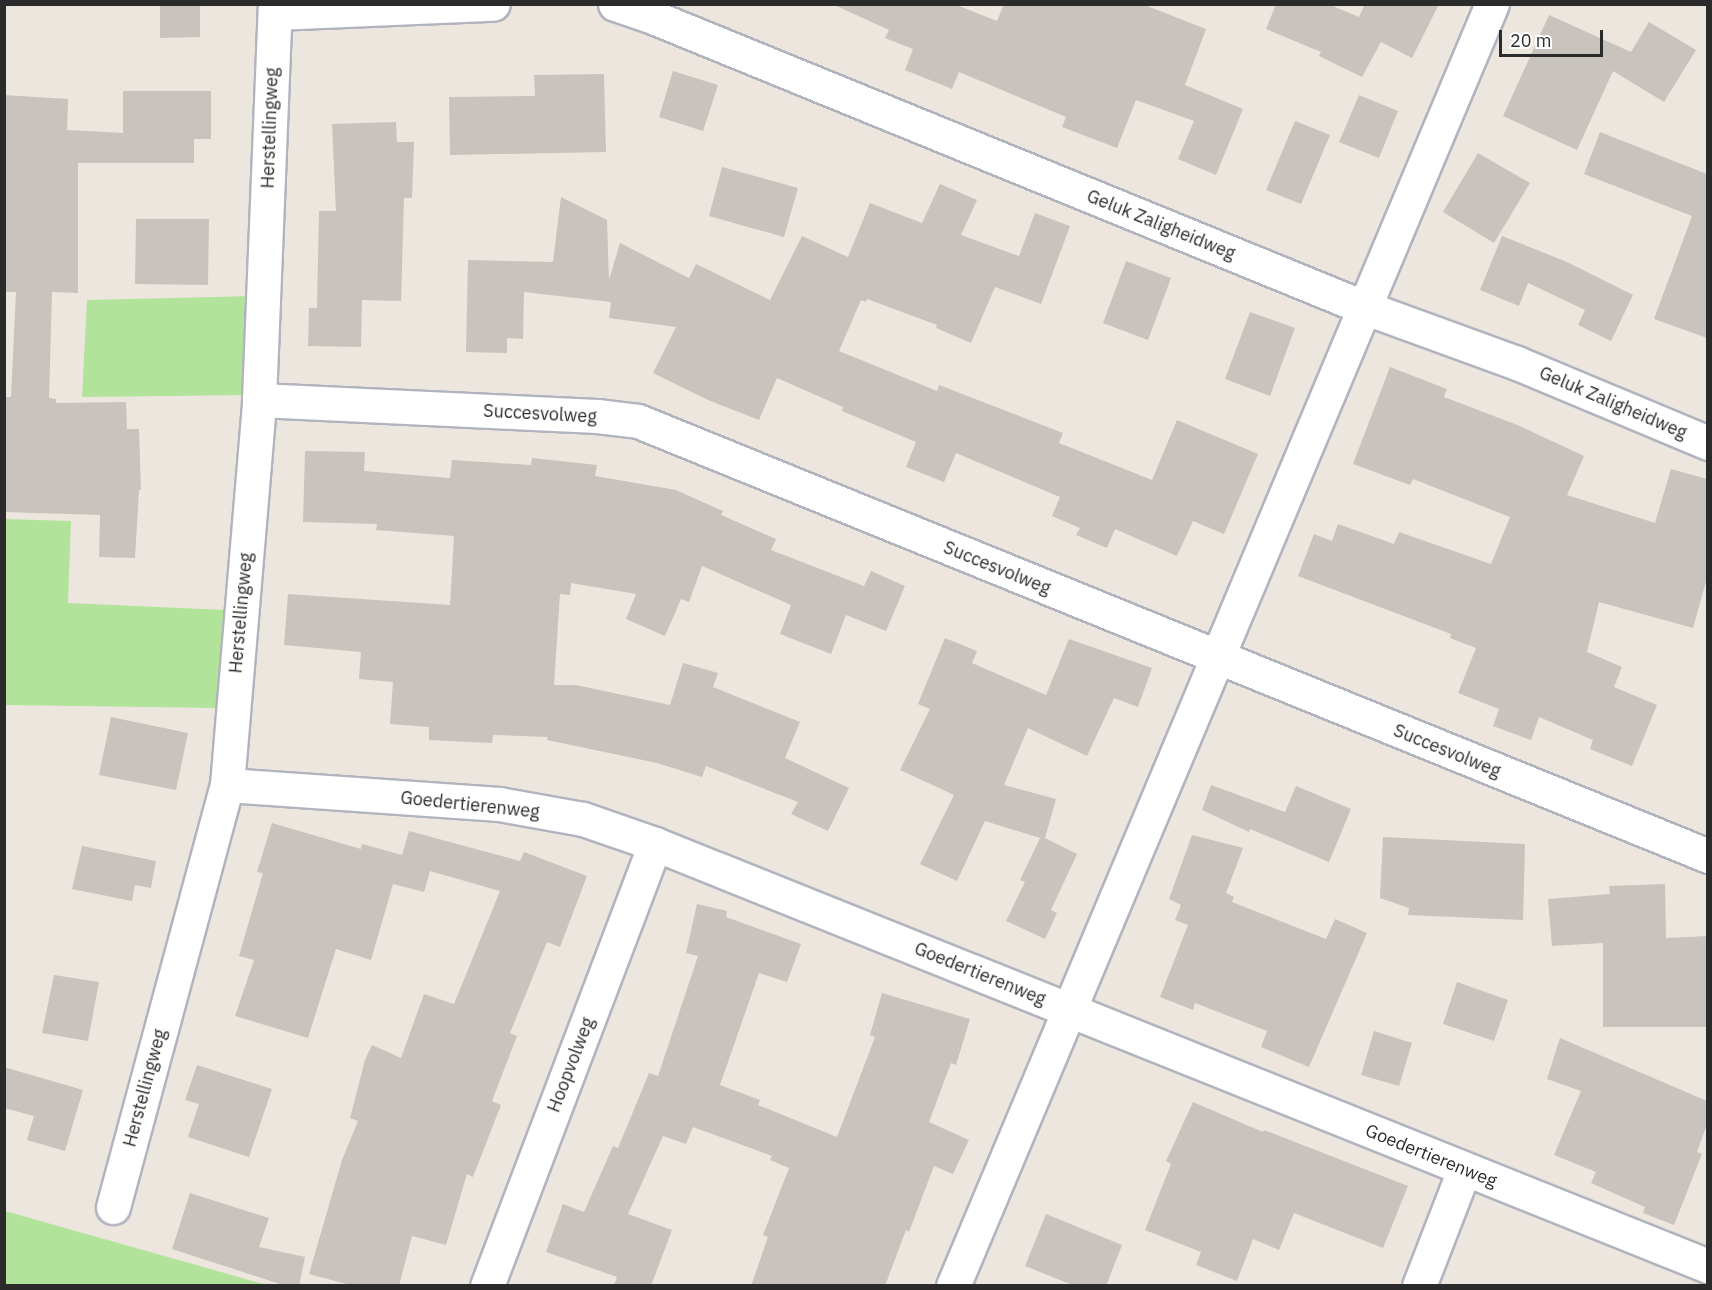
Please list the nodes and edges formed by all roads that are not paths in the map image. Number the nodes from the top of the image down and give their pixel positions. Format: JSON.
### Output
{"nodes":[{"id":1,"x":493,"y":4,"type":"edge"},
{"id":2,"x":615,"y":4,"type":"edge"},
{"id":3,"x":1492,"y":4,"type":"edge"},
{"id":4,"x":275,"y":9,"type":"edge"},
{"id":5,"x":1363,"y":308,"type":"junction"},
{"id":6,"x":259,"y":400,"type":"junction"},
{"id":7,"x":1707,"y":443,"type":"edge"},
{"id":8,"x":1217,"y":659,"type":"junction"},
{"id":9,"x":227,"y":785,"type":"junction"},
{"id":10,"x":655,"y":844,"type":"junction"},
{"id":11,"x":1707,"y":856,"type":"edge"},
{"id":12,"x":1069,"y":1010,"type":"junction"},
{"id":13,"x":1464,"y":1170,"type":"junction"},
{"id":14,"x":113,"y":1207,"type":"dead end"},
{"id":15,"x":1707,"y":1266,"type":"edge"},
{"id":16,"x":487,"y":1286,"type":"edge"},
{"id":17,"x":953,"y":1286,"type":"edge"},
{"id":18,"x":1419,"y":1286,"type":"edge"}],
"edges":[{"from":1,"to":4,"type":"street"},
{"from":2,"to":5,"type":"street","name":"Geluk Zaligheidweg"},
{"from":3,"to":5,"type":"street"},
{"from":4,"to":6,"type":"street","name":"Herstellingweg"},
{"from":5,"to":7,"type":"street","name":"Geluk Zaligheidweg"},
{"from":5,"to":8,"type":"street"},
{"from":6,"to":8,"type":"street","name":"Succesvolweg"},
{"from":6,"to":9,"type":"street","name":"Herstellingweg"},
{"from":8,"to":11,"type":"street","name":"Succesvolweg"},
{"from":8,"to":12,"type":"street"},
{"from":9,"to":10,"type":"street","name":"Goedertierenweg"},
{"from":9,"to":14,"type":"street","name":"Herstellingweg"},
{"from":10,"to":12,"type":"street","name":"Goedertierenweg"},
{"from":10,"to":16,"type":"street","name":"Hoopvolweg"},
{"from":12,"to":13,"type":"street","name":"Goedertierenweg"},
{"from":12,"to":17,"type":"street"},
{"from":13,"to":15,"type":"street","name":"Goedertierenweg"},
{"from":13,"to":18,"type":"street"}]}
